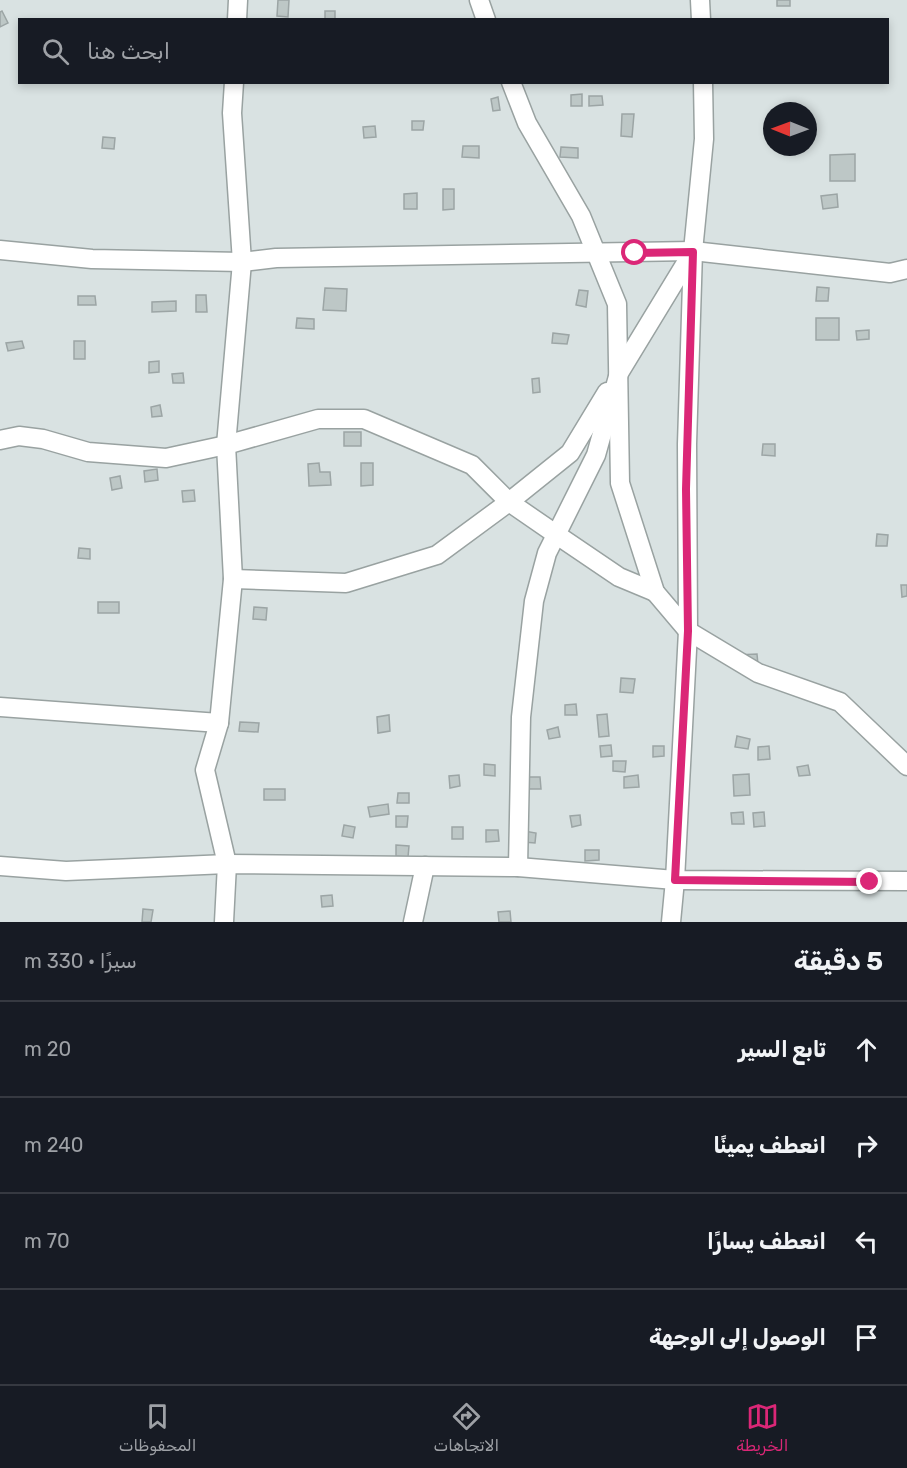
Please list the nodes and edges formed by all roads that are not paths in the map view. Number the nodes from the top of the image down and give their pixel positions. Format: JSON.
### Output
{"nodes":[{"id":1,"x":238,"y":0,"type":"edge"},
{"id":2,"x":478,"y":0,"type":"edge"},
{"id":3,"x":700,"y":0,"type":"edge"},
{"id":4,"x":237,"y":18,"type":"edge"},
{"id":5,"x":485,"y":18,"type":"edge"},
{"id":6,"x":701,"y":18,"type":"edge"},
{"id":7,"x":234,"y":84,"type":"edge"},
{"id":8,"x":512,"y":84,"type":"edge"},
{"id":9,"x":703,"y":84,"type":"edge"},
{"id":10,"x":0,"y":250,"type":"edge"},
{"id":11,"x":693,"y":252,"type":"junction"},
{"id":12,"x":596,"y":254,"type":"junction"},
{"id":13,"x":242,"y":262,"type":"junction"},
{"id":14,"x":907,"y":269,"type":"edge"},
{"id":15,"x":619,"y":373,"type":"junction"},
{"id":16,"x":0,"y":441,"type":"edge"},
{"id":17,"x":226,"y":445,"type":"junction"},
{"id":18,"x":509,"y":502,"type":"junction"},
{"id":19,"x":557,"y":535,"type":"junction"},
{"id":20,"x":233,"y":579,"type":"junction"},
{"id":21,"x":655,"y":592,"type":"junction"},
{"id":22,"x":688,"y":631,"type":"junction"},
{"id":23,"x":0,"y":707,"type":"edge"},
{"id":24,"x":219,"y":723,"type":"junction"},
{"id":25,"x":907,"y":766,"type":"edge"},
{"id":26,"x":227,"y":864,"type":"junction"},
{"id":27,"x":0,"y":866,"type":"edge"},
{"id":28,"x":425,"y":866,"type":"junction"},
{"id":29,"x":518,"y":867,"type":"junction"},
{"id":30,"x":675,"y":880,"type":"junction"},
{"id":31,"x":907,"y":881,"type":"edge"},
{"id":32,"x":224,"y":922,"type":"edge"},
{"id":33,"x":413,"y":922,"type":"edge"},
{"id":34,"x":671,"y":922,"type":"edge"}],
"edges":[{"from":1,"to":4,"type":"street"},
{"from":2,"to":5,"type":"street"},
{"from":3,"to":6,"type":"street"},
{"from":7,"to":13,"type":"street"},
{"from":8,"to":12,"type":"street"},
{"from":9,"to":11,"type":"street"},
{"from":10,"to":13,"type":"street"},
{"from":11,"to":12,"type":"street"},
{"from":11,"to":14,"type":"street"},
{"from":11,"to":15,"type":"street"},
{"from":11,"to":22,"type":"street"},
{"from":12,"to":13,"type":"street"},
{"from":12,"to":15,"type":"street"},
{"from":13,"to":17,"type":"street"},
{"from":15,"to":18,"type":"street"},
{"from":15,"to":19,"type":"street"},
{"from":15,"to":21,"type":"street"},
{"from":16,"to":17,"type":"street"},
{"from":17,"to":18,"type":"street"},
{"from":17,"to":20,"type":"street"},
{"from":18,"to":19,"type":"street"},
{"from":18,"to":20,"type":"street"},
{"from":19,"to":21,"type":"street"},
{"from":19,"to":29,"type":"street"},
{"from":20,"to":24,"type":"street"},
{"from":21,"to":22,"type":"street"},
{"from":22,"to":25,"type":"street"},
{"from":22,"to":30,"type":"street"},
{"from":23,"to":24,"type":"street"},
{"from":24,"to":26,"type":"street"},
{"from":26,"to":27,"type":"street"},
{"from":26,"to":28,"type":"street"},
{"from":26,"to":32,"type":"street"},
{"from":28,"to":29,"type":"street"},
{"from":28,"to":33,"type":"street"},
{"from":29,"to":30,"type":"street"},
{"from":30,"to":31,"type":"street"},
{"from":30,"to":34,"type":"street"}]}
